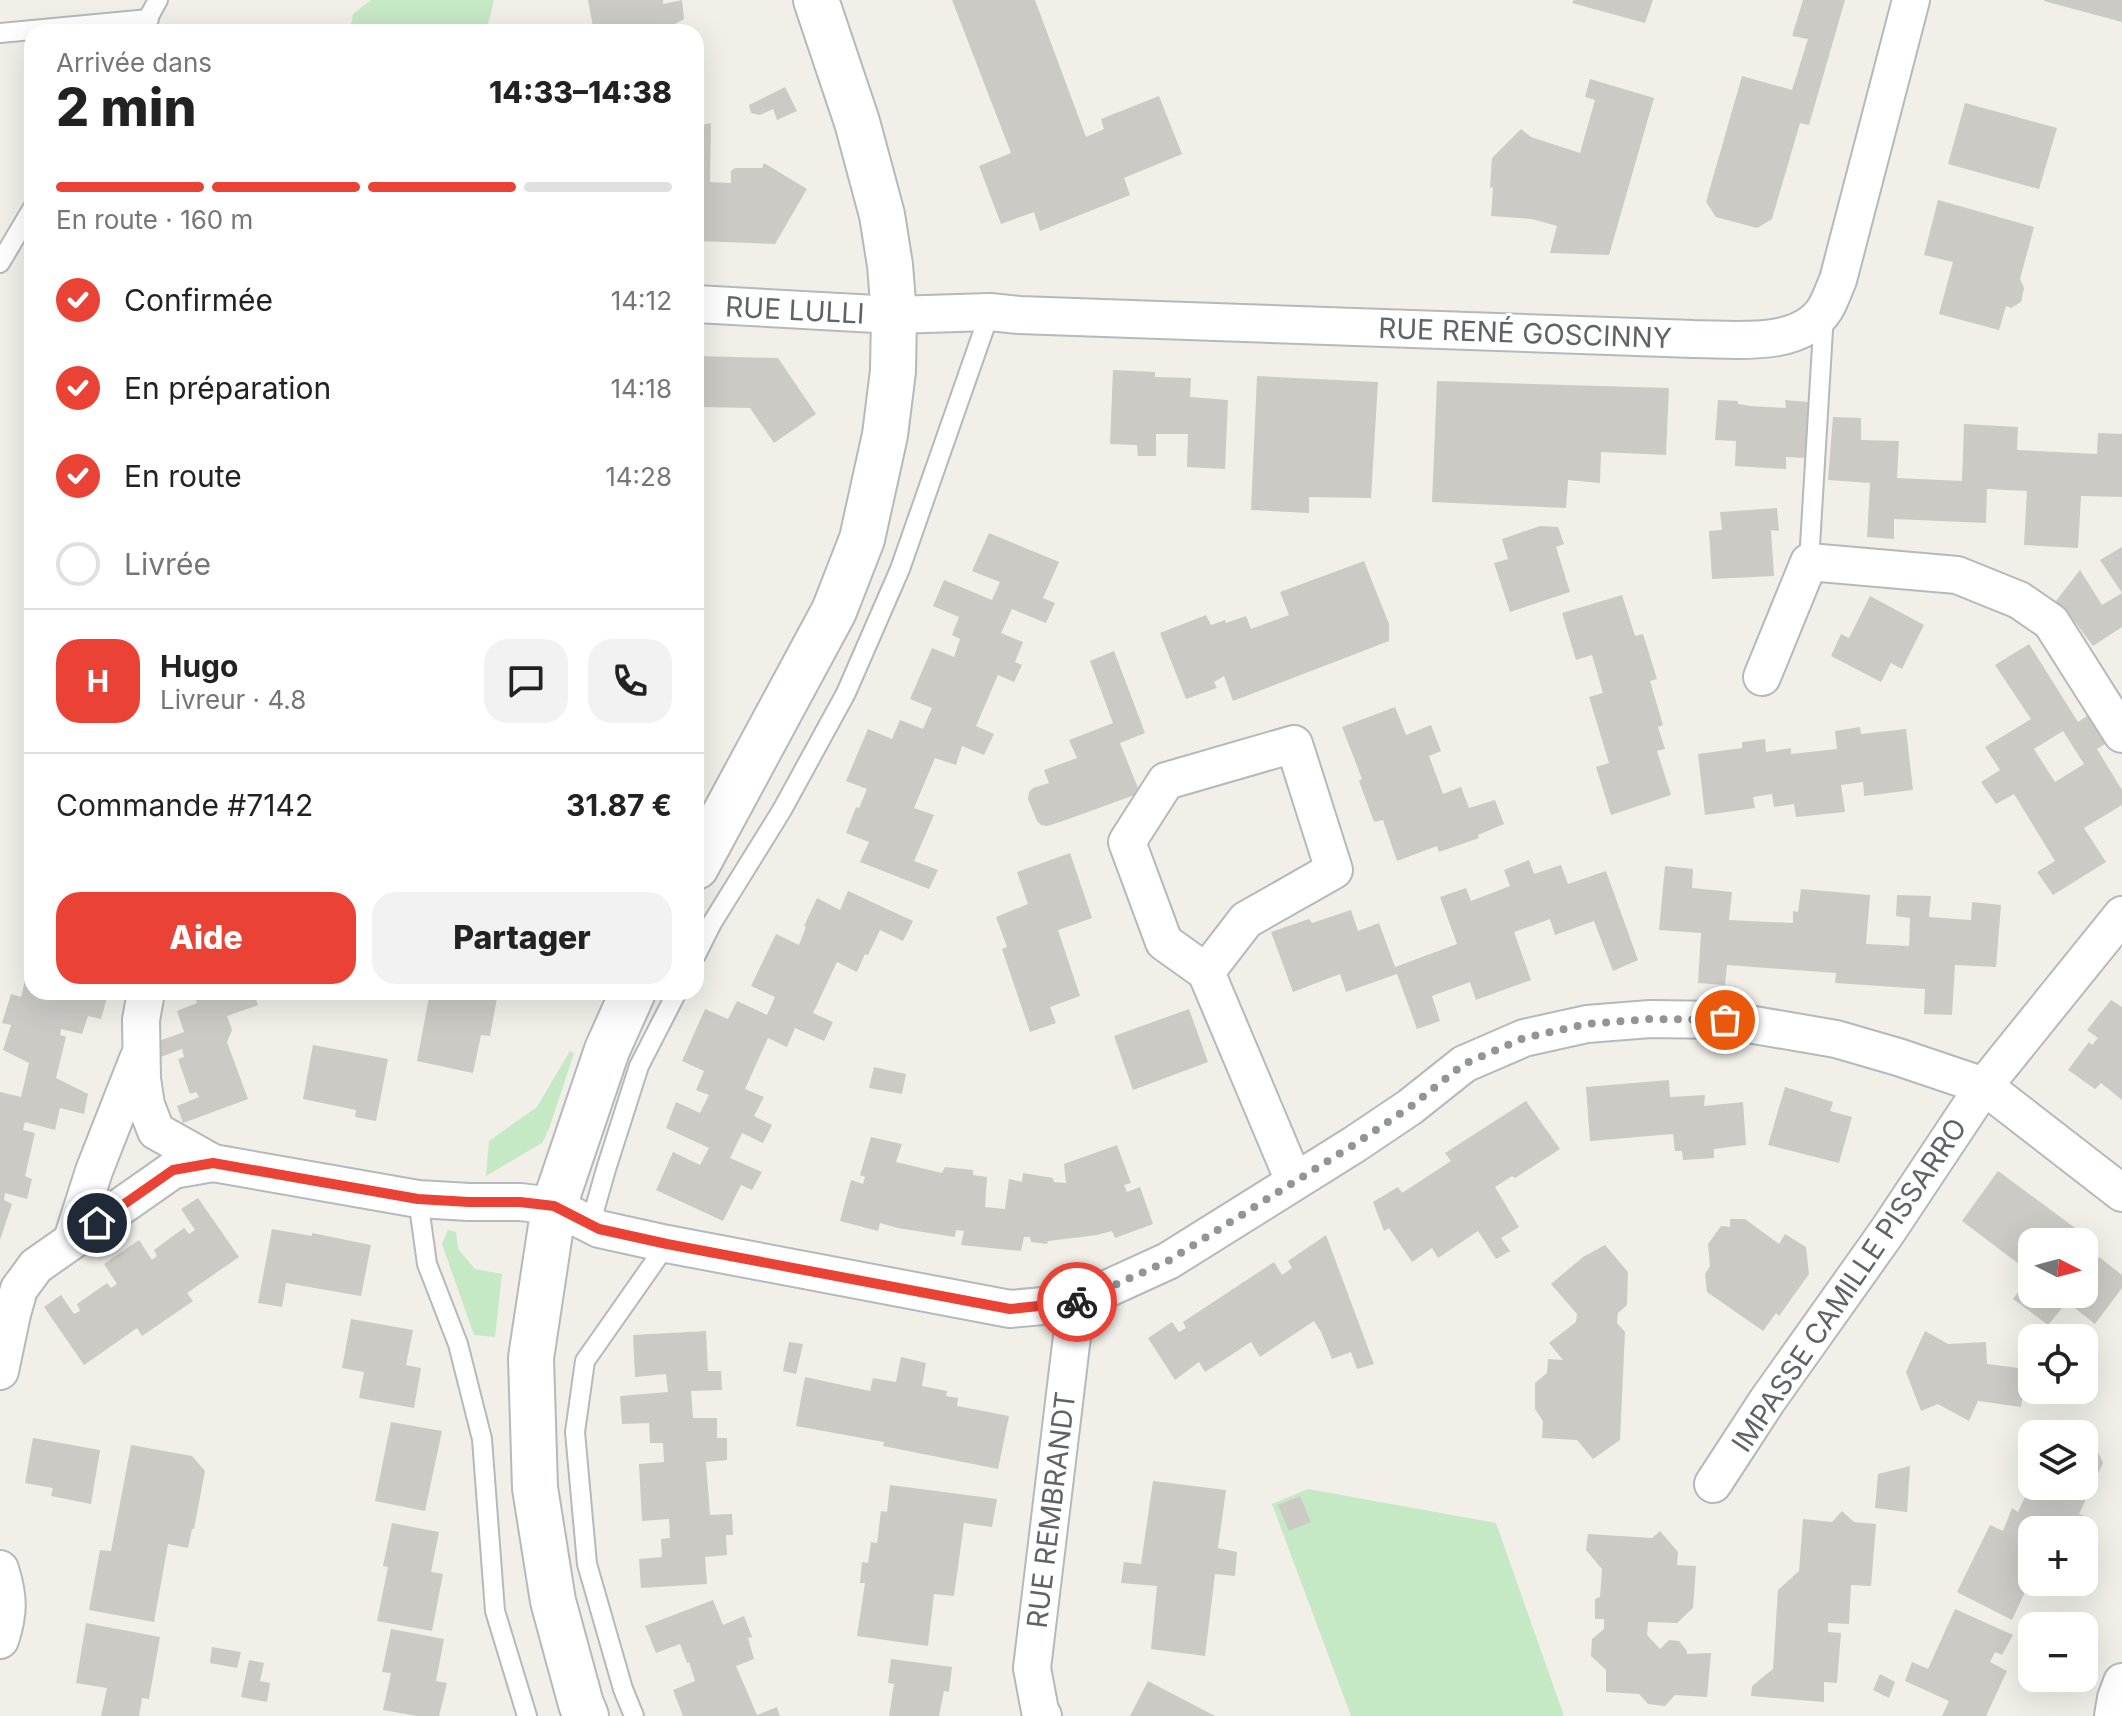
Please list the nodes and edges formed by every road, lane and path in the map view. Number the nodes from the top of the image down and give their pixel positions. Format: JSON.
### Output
{"nodes":[{"id":1,"x":158,"y":0,"type":"edge"},
{"id":2,"x":816,"y":0,"type":"edge"},
{"id":3,"x":1911,"y":0,"type":"edge"},
{"id":4,"x":145,"y":24,"type":"edge"},
{"id":5,"x":24,"y":32,"type":"edge"},
{"id":6,"x":0,"y":33,"type":"edge"},
{"id":7,"x":24,"y":222,"type":"edge"},
{"id":8,"x":0,"y":263,"type":"edge"},
{"id":9,"x":704,"y":304,"type":"edge"},
{"id":10,"x":1825,"y":309,"type":"junction"},
{"id":11,"x":990,"y":312,"type":"junction"},
{"id":12,"x":894,"y":315,"type":"junction"},
{"id":13,"x":1809,"y":562,"type":"junction"},
{"id":14,"x":1762,"y":677,"type":"dead end"},
{"id":15,"x":2122,"y":734,"type":"edge"},
{"id":16,"x":704,"y":852,"type":"edge"},
{"id":17,"x":2122,"y":915,"type":"edge"},
{"id":18,"x":704,"y":939,"type":"edge"},
{"id":19,"x":1206,"y":972,"type":"junction"},
{"id":20,"x":145,"y":1000,"type":"edge"},
{"id":21,"x":629,"y":1000,"type":"edge"},
{"id":22,"x":673,"y":1000,"type":"edge"},
{"id":23,"x":140,"y":1054,"type":"junction"},
{"id":24,"x":1984,"y":1086,"type":"junction"},
{"id":25,"x":213,"y":1163,"type":"junction"},
{"id":26,"x":1294,"y":1181,"type":"junction"},
{"id":27,"x":2122,"y":1193,"type":"edge"},
{"id":28,"x":418,"y":1199,"type":"junction"},
{"id":29,"x":572,"y":1215,"type":"junction"},
{"id":30,"x":72,"y":1240,"type":"junction"},
{"id":31,"x":667,"y":1244,"type":"junction"},
{"id":32,"x":1076,"y":1303,"type":"junction"},
{"id":33,"x":0,"y":1371,"type":"edge"},
{"id":34,"x":1713,"y":1484,"type":"dead end"},
{"id":35,"x":0,"y":1569,"type":"edge"},
{"id":36,"x":0,"y":1640,"type":"edge"},
{"id":37,"x":2122,"y":1682,"type":"edge"},
{"id":38,"x":527,"y":1716,"type":"edge"},
{"id":39,"x":586,"y":1716,"type":"edge"},
{"id":40,"x":634,"y":1716,"type":"edge"},
{"id":41,"x":1043,"y":1716,"type":"edge"},
{"id":42,"x":2113,"y":1716,"type":"edge"}],
"edges":[{"from":1,"to":4,"type":"lane"},
{"from":2,"to":12,"type":"street"},
{"from":3,"to":10,"type":"street"},
{"from":5,"to":6,"type":"lane"},
{"from":7,"to":8,"type":"lane"},
{"from":9,"to":12,"type":"street","name":"RUE LULLI"},
{"from":10,"to":11,"type":"street","name":"RUE RENÉ GOSCINNY"},
{"from":10,"to":13,"type":"lane"},
{"from":11,"to":12,"type":"street","name":"RUE RENÉ GOSCINNY"},
{"from":11,"to":18,"type":"lane"},
{"from":12,"to":16,"type":"street"},
{"from":13,"to":14,"type":"street"},
{"from":13,"to":15,"type":"street"},
{"from":17,"to":24,"type":"street","name":"IMPASSE CAMILLE PISSARRO"},
{"from":19,"to":19,"type":"street"},
{"from":19,"to":26,"type":"street"},
{"from":20,"to":23,"type":"street"},
{"from":21,"to":29,"type":"street"},
{"from":22,"to":29,"type":"lane"},
{"from":23,"to":25,"type":"street"},
{"from":23,"to":30,"type":"street"},
{"from":24,"to":26,"type":"street"},
{"from":24,"to":27,"type":"street"},
{"from":24,"to":34,"type":"street","name":"IMPASSE CAMILLE PISSARRO"},
{"from":25,"to":28,"type":"street"},
{"from":25,"to":30,"type":"street"},
{"from":26,"to":32,"type":"street"},
{"from":28,"to":29,"type":"street"},
{"from":28,"to":38,"type":"lane"},
{"from":29,"to":31,"type":"street"},
{"from":29,"to":39,"type":"street"},
{"from":30,"to":33,"type":"street"},
{"from":31,"to":32,"type":"street"},
{"from":31,"to":40,"type":"lane"},
{"from":32,"to":41,"type":"street","name":"RUE REMBRANDT"},
{"from":35,"to":36,"type":"street"},
{"from":37,"to":42,"type":"street"}]}
